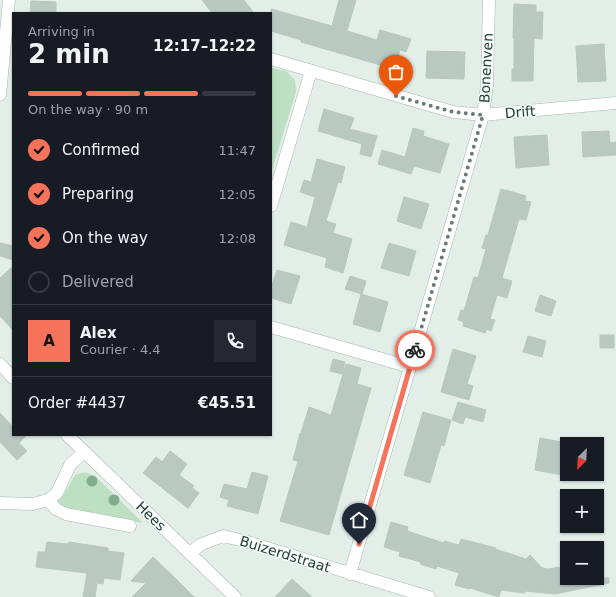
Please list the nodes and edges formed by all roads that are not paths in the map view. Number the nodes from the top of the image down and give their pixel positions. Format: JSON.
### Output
{"nodes":[{"id":1,"x":9,"y":0,"type":"edge"},
{"id":2,"x":489,"y":0,"type":"edge"},
{"id":3,"x":272,"y":59,"type":"edge"},
{"id":4,"x":311,"y":71,"type":"junction"},
{"id":5,"x":0,"y":95,"type":"edge"},
{"id":6,"x":616,"y":103,"type":"edge"},
{"id":7,"x":483,"y":115,"type":"junction"},
{"id":8,"x":272,"y":203,"type":"edge"},
{"id":9,"x":272,"y":327,"type":"edge"},
{"id":10,"x":0,"y":364,"type":"edge"},
{"id":11,"x":410,"y":367,"type":"junction"},
{"id":12,"x":12,"y":377,"type":"edge"},
{"id":13,"x":68,"y":436,"type":"edge"},
{"id":14,"x":84,"y":452,"type":"junction"},
{"id":15,"x":48,"y":500,"type":"junction"},
{"id":16,"x":0,"y":503,"type":"edge"},
{"id":17,"x":130,"y":526,"type":"dead end"},
{"id":18,"x":189,"y":553,"type":"junction"},
{"id":19,"x":350,"y":574,"type":"junction"},
{"id":20,"x":235,"y":597,"type":"edge"},
{"id":21,"x":429,"y":597,"type":"edge"}],
"edges":[{"from":1,"to":5,"type":"street"},
{"from":2,"to":7,"type":"street","name":"Bonenven"},
{"from":3,"to":4,"type":"street","name":"Drift"},
{"from":4,"to":7,"type":"street","name":"Drift"},
{"from":4,"to":8,"type":"street"},
{"from":6,"to":7,"type":"street","name":"Drift"},
{"from":7,"to":11,"type":"street","name":"Bonenven"},
{"from":9,"to":11,"type":"street"},
{"from":10,"to":12,"type":"street"},
{"from":11,"to":19,"type":"street","name":"Bonenven"},
{"from":13,"to":14,"type":"street","name":"Hees"},
{"from":14,"to":15,"type":"street"},
{"from":14,"to":18,"type":"street","name":"Hees"},
{"from":15,"to":16,"type":"street"},
{"from":15,"to":17,"type":"street"},
{"from":18,"to":19,"type":"street","name":"Buizerdstraat"},
{"from":18,"to":20,"type":"street","name":"Hees"},
{"from":19,"to":21,"type":"street","name":"Buizerdstraat"}]}
